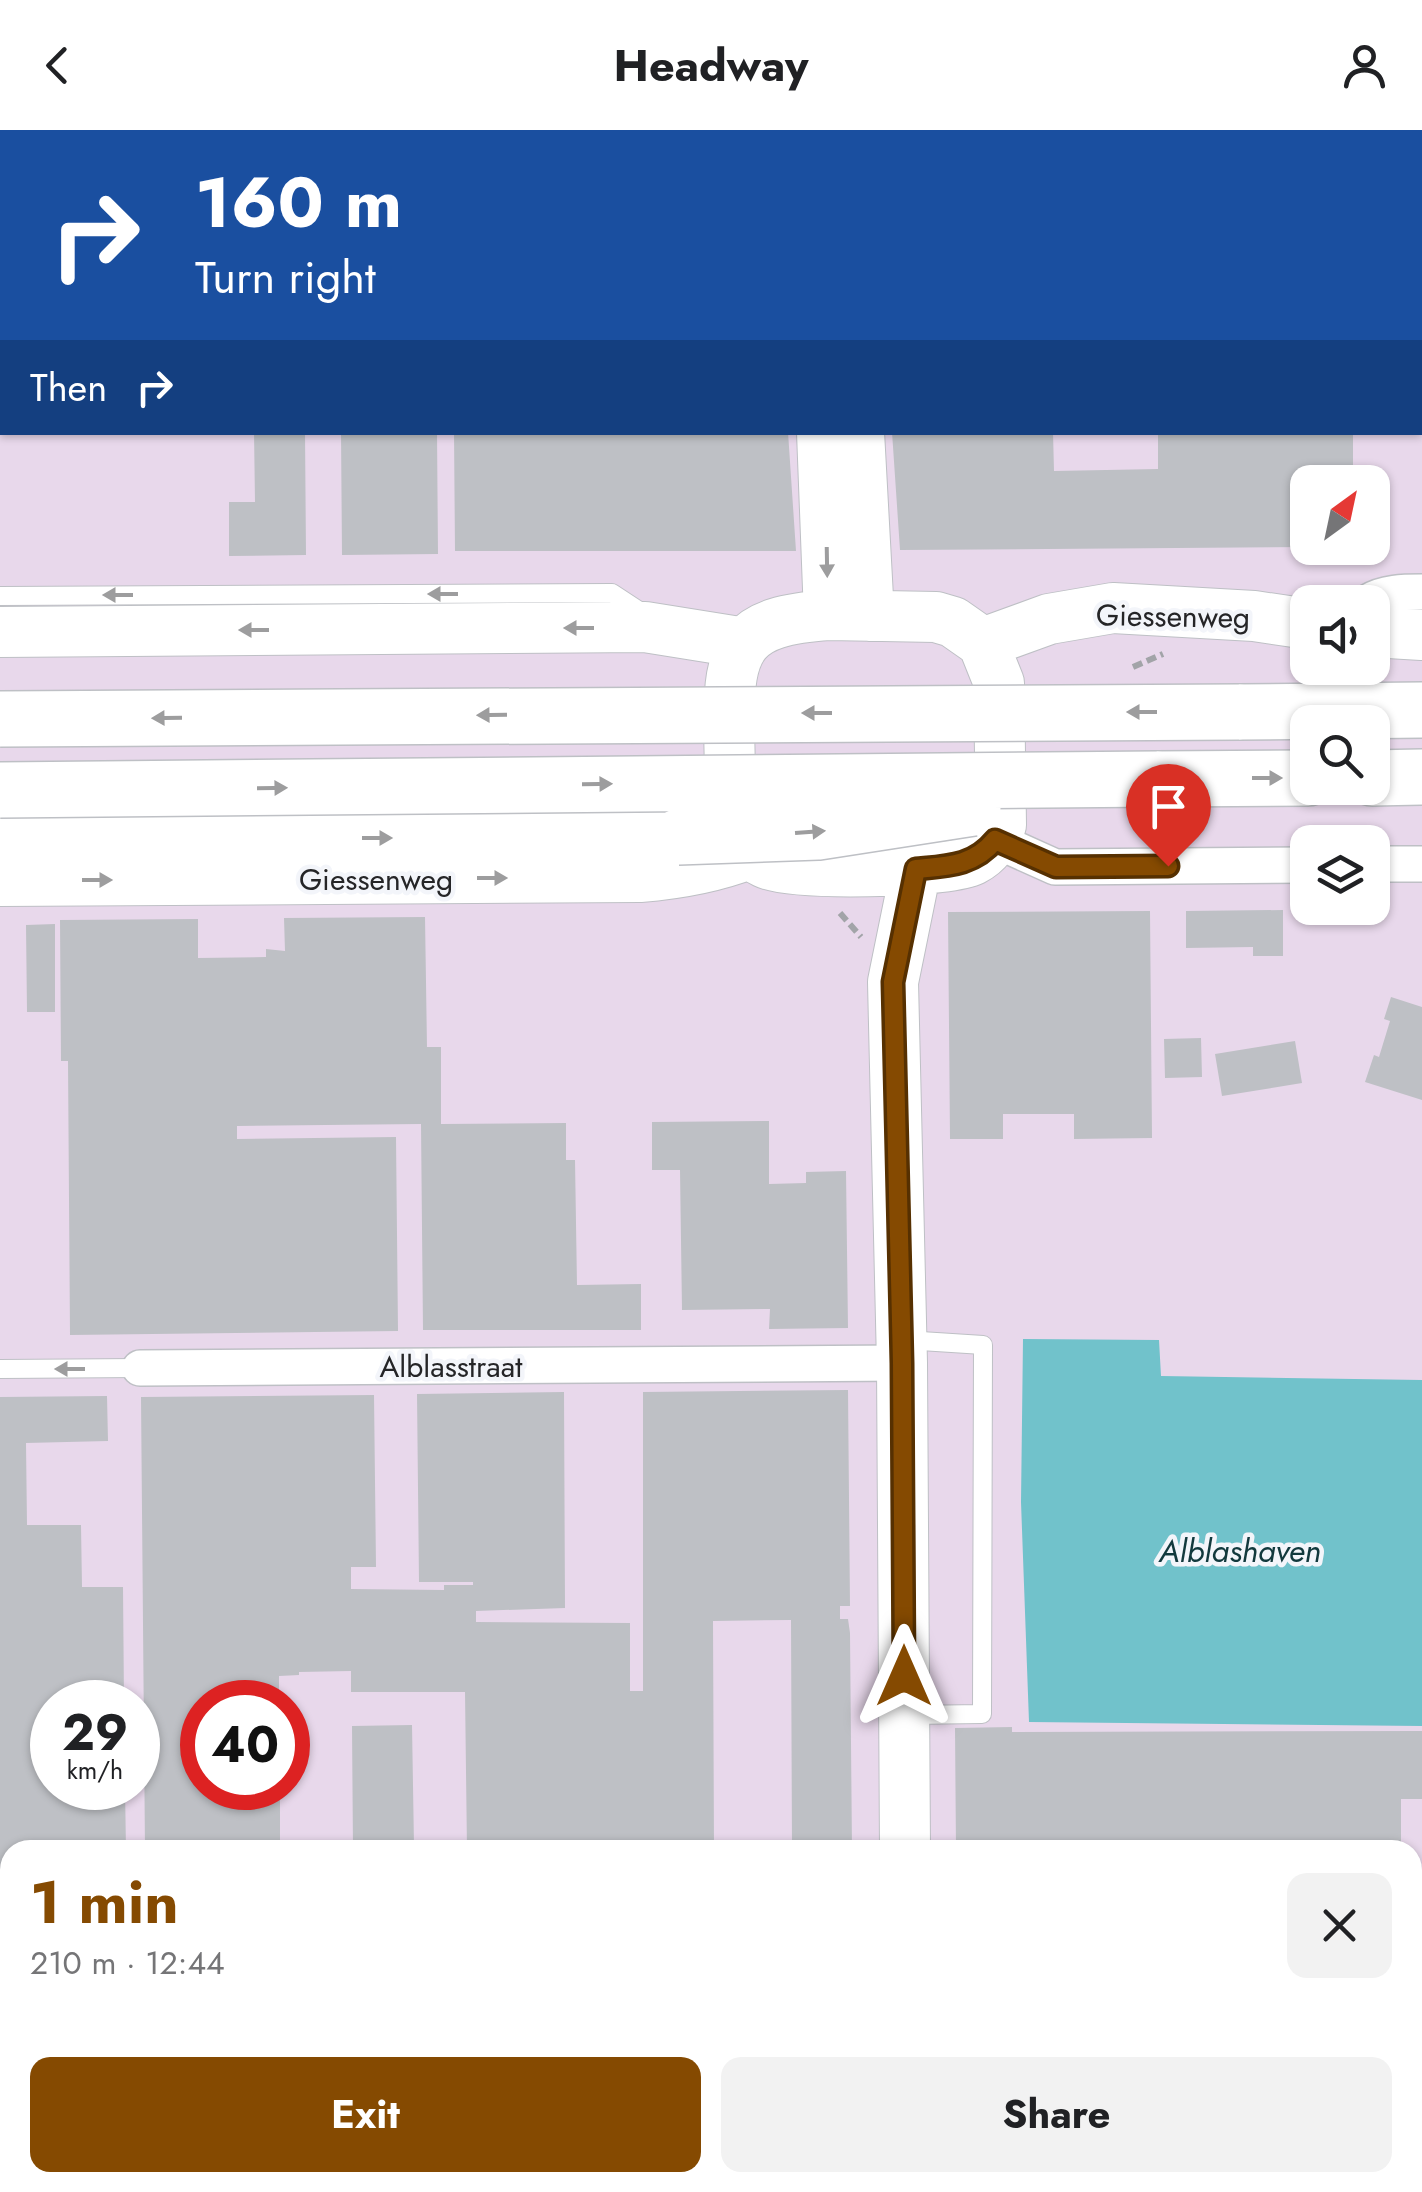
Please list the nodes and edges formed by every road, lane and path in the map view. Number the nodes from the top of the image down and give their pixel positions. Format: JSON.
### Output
{"nodes":[{"id":1,"x":822,"y":435,"type":"edge"},
{"id":2,"x":859,"y":435,"type":"edge"},
{"id":3,"x":1422,"y":592,"type":"edge"},
{"id":4,"x":1390,"y":594,"type":"edge"},
{"id":5,"x":0,"y":596,"type":"edge"},
{"id":6,"x":849,"y":615,"type":"junction"},
{"id":7,"x":1290,"y":621,"type":"edge"},
{"id":8,"x":670,"y":630,"type":"junction"},
{"id":9,"x":0,"y":632,"type":"edge"},
{"id":10,"x":1390,"y":633,"type":"edge"},
{"id":11,"x":1422,"y":635,"type":"edge"},
{"id":12,"x":745,"y":642,"type":"junction"},
{"id":13,"x":983,"y":643,"type":"junction"},
{"id":14,"x":1422,"y":710,"type":"edge"},
{"id":15,"x":0,"y":719,"type":"edge"},
{"id":16,"x":1290,"y":778,"type":"edge"},
{"id":17,"x":1390,"y":778,"type":"edge"},
{"id":18,"x":1422,"y":778,"type":"edge"},
{"id":19,"x":1158,"y":779,"type":"junction"},
{"id":20,"x":0,"y":790,"type":"edge"},
{"id":21,"x":0,"y":840,"type":"edge"},
{"id":22,"x":995,"y":840,"type":"junction"},
{"id":23,"x":749,"y":854,"type":"junction"},
{"id":24,"x":1390,"y":864,"type":"edge"},
{"id":25,"x":1422,"y":864,"type":"edge"},
{"id":26,"x":1290,"y":865,"type":"edge"},
{"id":27,"x":916,"y":869,"type":"junction"},
{"id":28,"x":0,"y":881,"type":"edge"},
{"id":29,"x":844,"y":886,"type":"junction"},
{"id":30,"x":893,"y":982,"type":"junction"},
{"id":31,"x":902,"y":1351,"type":"junction"},
{"id":32,"x":140,"y":1368,"type":"joint"},
{"id":33,"x":0,"y":1370,"type":"edge"},
{"id":34,"x":904,"y":1715,"type":"junction"},
{"id":35,"x":905,"y":1840,"type":"edge"}],
"edges":[{"from":1,"to":6,"type":"street","one_way":true},
{"from":2,"to":6,"type":"street"},
{"from":3,"to":4,"type":"street"},
{"from":8,"to":5,"type":"lane","one_way":true},
{"from":6,"to":12,"type":"street"},
{"from":6,"to":13,"type":"street"},
{"from":7,"to":13,"type":"street","name":"Giessenweg"},
{"from":8,"to":9,"type":"street","one_way":true},
{"from":8,"to":12,"type":"street"},
{"from":10,"to":11,"type":"street"},
{"from":12,"to":23,"type":"street"},
{"from":13,"to":22,"type":"street"},
{"from":14,"to":15,"type":"highway","one_way":true,"bridge":true},
{"from":19,"to":16,"type":"highway","one_way":true},
{"from":17,"to":18,"type":"highway"},
{"from":20,"to":19,"type":"highway","one_way":true,"bridge":true},
{"from":21,"to":19,"type":"highway","one_way":true,"bridge":true},
{"from":22,"to":26,"type":"street"},
{"from":22,"to":27,"type":"street"},
{"from":28,"to":23,"type":"street","name":"Giessenweg","one_way":true},
{"from":23,"to":29,"type":"street"},
{"from":24,"to":25,"type":"street"},
{"from":27,"to":29,"type":"street"},
{"from":27,"to":30,"type":"street"},
{"from":29,"to":30,"type":"street"},
{"from":29,"to":30,"type":"path"},
{"from":30,"to":31,"type":"street"},
{"from":31,"to":32,"type":"street","name":"Alblasstraat"},
{"from":31,"to":34,"type":"street"},
{"from":31,"to":34,"type":"lane"},
{"from":32,"to":33,"type":"lane","name":"Alblasstraat","one_way":true},
{"from":34,"to":35,"type":"street"}]}
